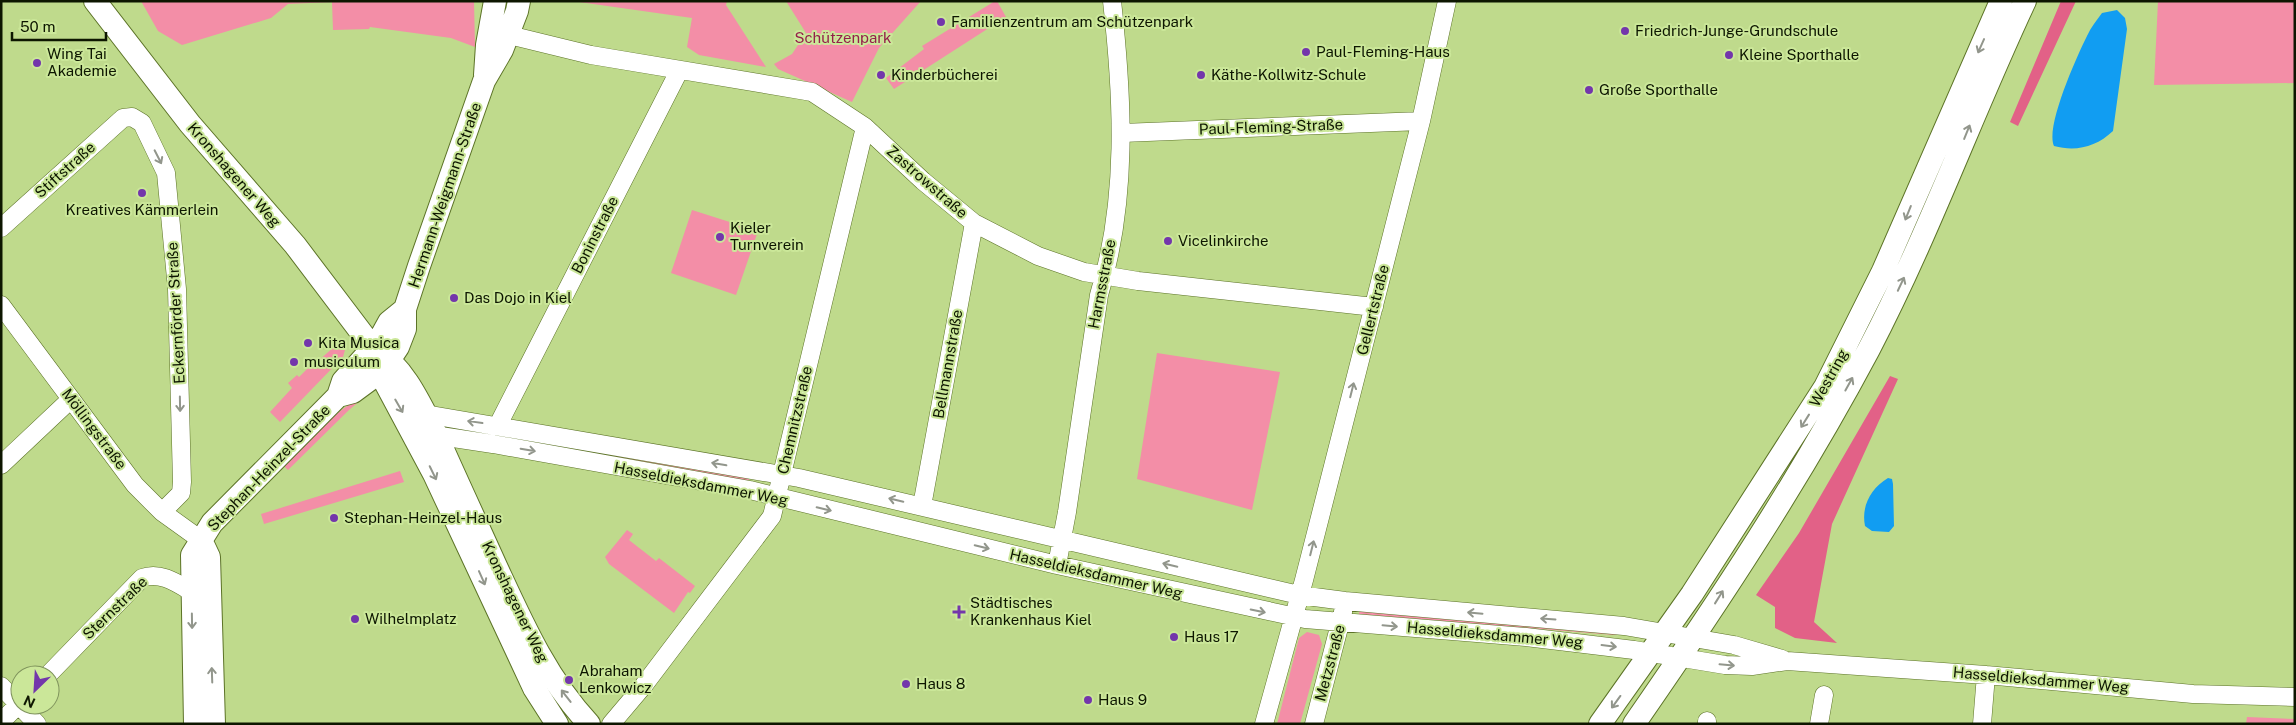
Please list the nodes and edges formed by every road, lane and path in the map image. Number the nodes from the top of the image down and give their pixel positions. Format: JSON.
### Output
{"nodes":[{"id":1,"x":95,"y":1,"type":"edge"},
{"id":2,"x":495,"y":1,"type":"edge"},
{"id":3,"x":519,"y":1,"type":"edge"},
{"id":4,"x":1112,"y":1,"type":"edge"},
{"id":5,"x":1447,"y":1,"type":"edge"},
{"id":6,"x":2001,"y":1,"type":"edge"},
{"id":7,"x":2025,"y":1,"type":"edge"},
{"id":8,"x":499,"y":33,"type":"junction"},
{"id":9,"x":679,"y":71,"type":"junction"},
{"id":10,"x":132,"y":117,"type":"joint"},
{"id":11,"x":1421,"y":121,"type":"junction"},
{"id":12,"x":866,"y":127,"type":"junction"},
{"id":13,"x":1122,"y":133,"type":"junction"},
{"id":14,"x":974,"y":223,"type":"junction"},
{"id":15,"x":1,"y":228,"type":"edge"},
{"id":16,"x":1105,"y":275,"type":"junction"},
{"id":17,"x":1,"y":305,"type":"edge"},
{"id":18,"x":1374,"y":307,"type":"junction"},
{"id":19,"x":381,"y":359,"type":"junction"},
{"id":20,"x":71,"y":399,"type":"junction"},
{"id":21,"x":418,"y":421,"type":"junction"},
{"id":22,"x":498,"y":425,"type":"junction"},
{"id":23,"x":438,"y":436,"type":"junction"},
{"id":24,"x":1,"y":464,"type":"edge"},
{"id":25,"x":782,"y":475,"type":"junction"},
{"id":26,"x":777,"y":498,"type":"junction"},
{"id":27,"x":922,"y":506,"type":"junction"},
{"id":28,"x":162,"y":512,"type":"junction"},
{"id":29,"x":1062,"y":539,"type":"junction"},
{"id":30,"x":201,"y":540,"type":"junction"},
{"id":31,"x":1056,"y":565,"type":"junction"},
{"id":32,"x":192,"y":592,"type":"junction"},
{"id":33,"x":1299,"y":595,"type":"junction"},
{"id":34,"x":1345,"y":601,"type":"junction"},
{"id":35,"x":1293,"y":617,"type":"junction"},
{"id":36,"x":1341,"y":622,"type":"junction"},
{"id":37,"x":1666,"y":633,"type":"junction"},
{"id":38,"x":1693,"y":638,"type":"junction"},
{"id":39,"x":1652,"y":653,"type":"junction"},
{"id":40,"x":1679,"y":657,"type":"junction"},
{"id":41,"x":1787,"y":661,"type":"junction"},
{"id":42,"x":58,"y":665,"type":"edge"},
{"id":43,"x":1986,"y":675,"type":"junction"},
{"id":44,"x":1,"y":686,"type":"edge"},
{"id":45,"x":10,"y":695,"type":"edge"},
{"id":46,"x":1824,"y":695,"type":"dead end"},
{"id":47,"x":2295,"y":697,"type":"edge"},
{"id":48,"x":10,"y":713,"type":"edge"},
{"id":49,"x":1,"y":722,"type":"edge"},
{"id":50,"x":195,"y":724,"type":"edge"},
{"id":51,"x":214,"y":724,"type":"edge"},
{"id":52,"x":557,"y":724,"type":"edge"},
{"id":53,"x":589,"y":724,"type":"edge"},
{"id":54,"x":611,"y":724,"type":"edge"},
{"id":55,"x":1264,"y":724,"type":"edge"},
{"id":56,"x":1314,"y":724,"type":"edge"},
{"id":57,"x":1600,"y":724,"type":"edge"},
{"id":58,"x":1634,"y":724,"type":"edge"},
{"id":59,"x":1819,"y":724,"type":"edge"},
{"id":60,"x":1982,"y":724,"type":"edge"}],
"edges":[{"from":1,"to":19,"type":"main road","name":"Kronshagener Weg"},
{"from":2,"to":8,"type":"main road","name":"Hermann-Weigmann-Straße"},
{"from":3,"to":8,"type":"main road","name":"Hermann-Weigmann-Straße"},
{"from":4,"to":13,"type":"street","name":"Harmsstraße"},
{"from":5,"to":11,"type":"street","name":"Gellertstraße"},
{"from":6,"to":37,"type":"main road","name":"Westring","one_way":true},
{"from":38,"to":7,"type":"main road","name":"Westring","one_way":true},
{"from":8,"to":9,"type":"street","name":"Zastrowstraße"},
{"from":8,"to":19,"type":"main road","name":"Hermann-Weigmann-Straße"},
{"from":9,"to":12,"type":"street","name":"Zastrowstraße"},
{"from":9,"to":22,"type":"street","name":"Boninstraße"},
{"from":10,"to":15,"type":"street","name":"Stiftstraße"},
{"from":10,"to":28,"type":"street","name":"Eckernförder Straße","one_way":true},
{"from":11,"to":13,"type":"street","name":"Paul-Fleming-Straße"},
{"from":11,"to":18,"type":"street","name":"Gellertstraße"},
{"from":12,"to":14,"type":"street","name":"Zastrowstraße"},
{"from":12,"to":25,"type":"street","name":"Chemnitzstraße"},
{"from":13,"to":16,"type":"street","name":"Harmsstraße"},
{"from":14,"to":16,"type":"street","name":"Zastrowstraße"},
{"from":14,"to":27,"type":"street","name":"Bellmannstraße"},
{"from":16,"to":18,"type":"street","name":"Zastrowstraße"},
{"from":16,"to":29,"type":"street","name":"Harmsstraße"},
{"from":17,"to":20,"type":"street","name":"Möllingstraße"},
{"from":33,"to":18,"type":"street","name":"Gellertstraße","one_way":true},
{"from":19,"to":21,"type":"main road","name":"Kronshagener Weg"},
{"from":19,"to":30,"type":"main road","name":"Stephan-Heinzel-Straße"},
{"from":20,"to":24,"type":"street"},
{"from":20,"to":28,"type":"street","name":"Möllingstraße"},
{"from":22,"to":21,"type":"street","name":"Hasseldieksdammer Weg","one_way":true},
{"from":21,"to":23,"type":"main road","name":"Kronshagener Weg"},
{"from":21,"to":52,"type":"main road","name":"Kronshagener Weg","one_way":true},
{"from":25,"to":22,"type":"street","name":"Hasseldieksdammer Weg","one_way":true},
{"from":23,"to":26,"type":"street","name":"Hasseldieksdammer Weg","one_way":true},
{"from":53,"to":23,"type":"main road","name":"Kronshagener Weg","one_way":true},
{"from":25,"to":26,"type":"street","name":"Chemnitzstraße"},
{"from":27,"to":25,"type":"street","name":"Hasseldieksdammer Weg","one_way":true},
{"from":26,"to":31,"type":"street","name":"Hasseldieksdammer Weg","one_way":true},
{"from":26,"to":54,"type":"street","name":"Chemnitzstraße"},
{"from":27,"to":29,"type":"street","name":"Hasseldieksdammer Weg"},
{"from":28,"to":30,"type":"street","name":"Möllingstraße"},
{"from":29,"to":31,"type":"street","name":"Harmsstraße"},
{"from":33,"to":29,"type":"street","name":"Hasseldieksdammer Weg","one_way":true},
{"from":30,"to":32,"type":"main road"},
{"from":51,"to":30,"type":"main road","one_way":true},
{"from":31,"to":35,"type":"street","name":"Hasseldieksdammer Weg","one_way":true},
{"from":32,"to":42,"type":"street","name":"Sternstraße"},
{"from":32,"to":50,"type":"main road","one_way":true},
{"from":33,"to":34,"type":"street","name":"Hasseldieksdammer Weg"},
{"from":33,"to":35,"type":"street","name":"Gellertstraße"},
{"from":34,"to":36,"type":"street","name":"Metzstraße"},
{"from":37,"to":34,"type":"street","name":"Hasseldieksdammer Weg","one_way":true},
{"from":35,"to":36,"type":"street","name":"Hasseldieksdammer Weg"},
{"from":35,"to":55,"type":"street"},
{"from":36,"to":39,"type":"street","name":"Hasseldieksdammer Weg","one_way":true},
{"from":36,"to":56,"type":"street","name":"Metzstraße"},
{"from":37,"to":38,"type":"street","name":"Hasseldieksdammer Weg"},
{"from":37,"to":39,"type":"main road","name":"Westring"},
{"from":38,"to":40,"type":"main road","name":"Westring"},
{"from":38,"to":41,"type":"street","name":"Hasseldieksdammer Weg"},
{"from":39,"to":40,"type":"street","name":"Hasseldieksdammer Weg"},
{"from":39,"to":57,"type":"main road","name":"Westring","one_way":true},
{"from":40,"to":41,"type":"street","name":"Hasseldieksdammer Weg","one_way":true},
{"from":40,"to":58,"type":"main road","name":"Westring"},
{"from":41,"to":43,"type":"street","name":"Hasseldieksdammer Weg"},
{"from":43,"to":47,"type":"street","name":"Hasseldieksdammer Weg"},
{"from":43,"to":60,"type":"street"},
{"from":44,"to":45,"type":"street"},
{"from":46,"to":59,"type":"street"},
{"from":48,"to":49,"type":"street"}]}
